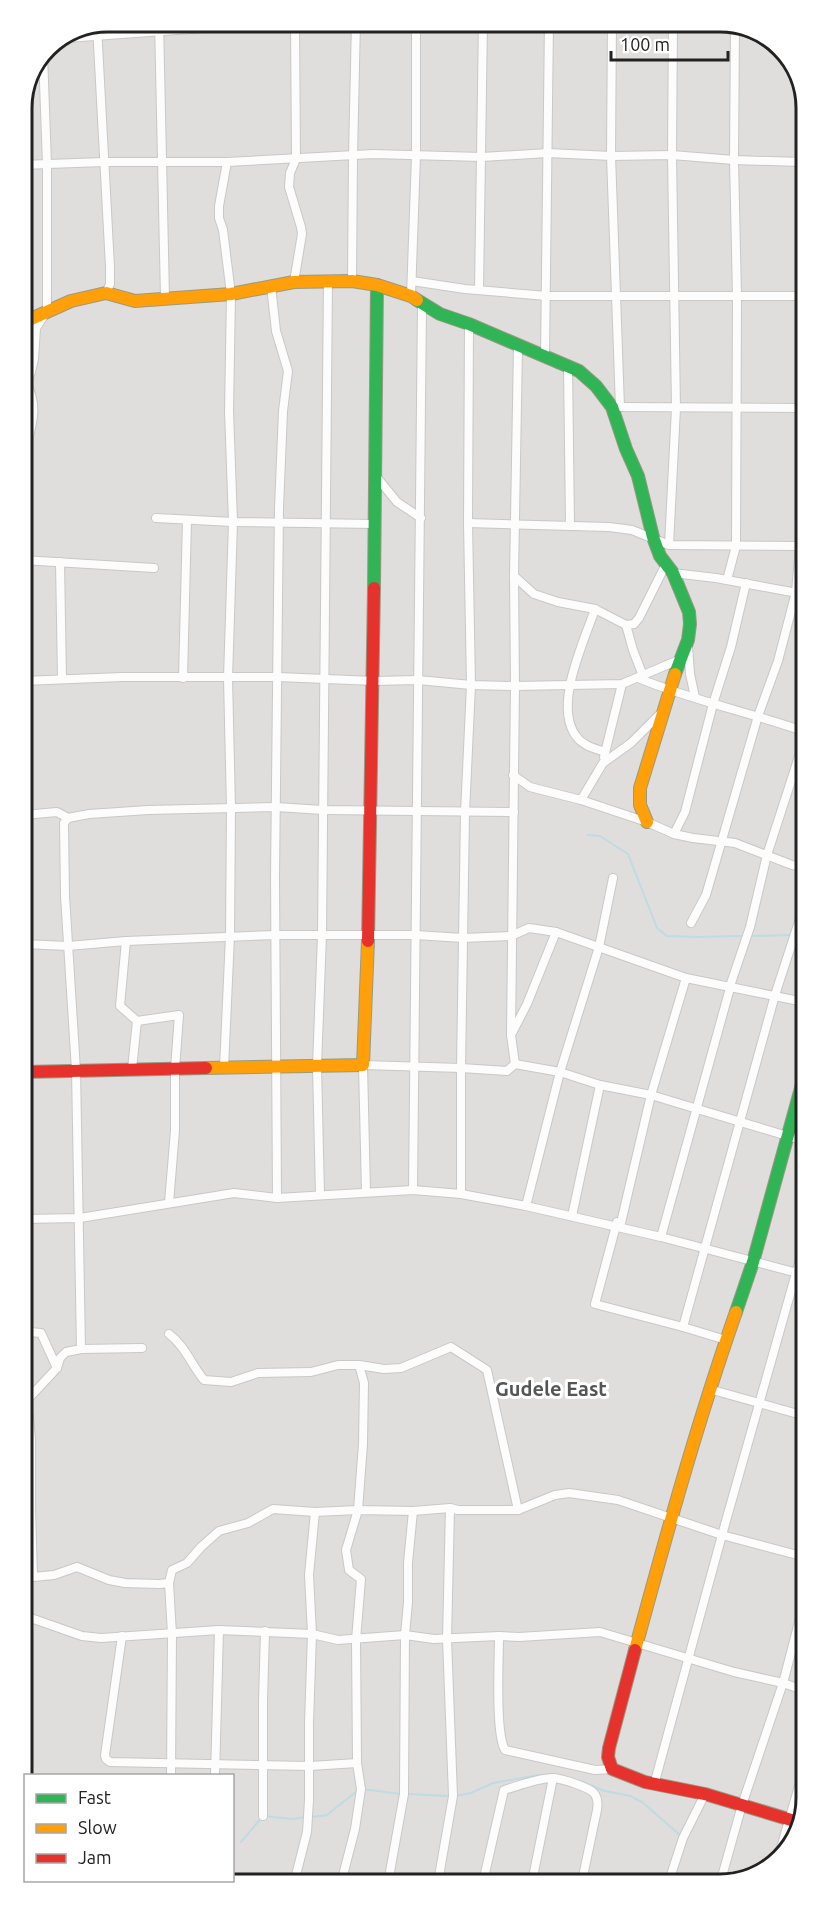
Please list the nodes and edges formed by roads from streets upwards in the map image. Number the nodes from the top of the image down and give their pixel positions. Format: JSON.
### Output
{"nodes":[{"id":1,"x":159,"y":31,"type":"joint"},
{"id":2,"x":296,"y":31,"type":"edge"},
{"id":3,"x":356,"y":31,"type":"edge"},
{"id":4,"x":97,"y":32,"type":"edge"},
{"id":5,"x":416,"y":32,"type":"edge"},
{"id":6,"x":483,"y":32,"type":"edge"},
{"id":7,"x":549,"y":32,"type":"edge"},
{"id":8,"x":612,"y":32,"type":"edge"},
{"id":9,"x":673,"y":32,"type":"edge"},
{"id":10,"x":735,"y":33,"type":"edge"},
{"id":11,"x":97,"y":37,"type":"junction"},
{"id":12,"x":78,"y":38,"type":"edge"},
{"id":13,"x":43,"y":67,"type":"edge"},
{"id":14,"x":548,"y":153,"type":"junction"},
{"id":15,"x":672,"y":155,"type":"junction"},
{"id":16,"x":353,"y":156,"type":"junction"},
{"id":17,"x":416,"y":156,"type":"junction"},
{"id":18,"x":611,"y":156,"type":"junction"},
{"id":19,"x":482,"y":157,"type":"junction"},
{"id":20,"x":296,"y":159,"type":"junction"},
{"id":21,"x":734,"y":160,"type":"junction"},
{"id":22,"x":104,"y":162,"type":"junction"},
{"id":23,"x":163,"y":162,"type":"junction"},
{"id":24,"x":226,"y":162,"type":"junction"},
{"id":25,"x":796,"y":162,"type":"edge"},
{"id":26,"x":47,"y":164,"type":"junction"},
{"id":27,"x":32,"y":165,"type":"edge"},
{"id":28,"x":328,"y":280,"type":"junction"},
{"id":29,"x":352,"y":281,"type":"junction"},
{"id":30,"x":412,"y":281,"type":"junction"},
{"id":31,"x":294,"y":282,"type":"junction"},
{"id":32,"x":377,"y":285,"type":"junction"},
{"id":33,"x":270,"y":286,"type":"junction"},
{"id":34,"x":479,"y":290,"type":"junction"},
{"id":35,"x":106,"y":293,"type":"junction"},
{"id":36,"x":231,"y":294,"type":"junction"},
{"id":37,"x":411,"y":296,"type":"junction"},
{"id":38,"x":547,"y":296,"type":"junction"},
{"id":39,"x":616,"y":296,"type":"junction"},
{"id":40,"x":737,"y":296,"type":"junction"},
{"id":41,"x":674,"y":297,"type":"junction"},
{"id":42,"x":796,"y":297,"type":"edge"},
{"id":43,"x":165,"y":298,"type":"junction"},
{"id":44,"x":422,"y":305,"type":"junction"},
{"id":45,"x":47,"y":311,"type":"junction"},
{"id":46,"x":32,"y":318,"type":"edge"},
{"id":47,"x":469,"y":324,"type":"junction"},
{"id":48,"x":518,"y":346,"type":"junction"},
{"id":49,"x":545,"y":356,"type":"junction"},
{"id":50,"x":32,"y":364,"type":"edge"},
{"id":51,"x":568,"y":365,"type":"junction"},
{"id":52,"x":32,"y":393,"type":"edge"},
{"id":53,"x":616,"y":407,"type":"junction"},
{"id":54,"x":676,"y":408,"type":"junction"},
{"id":55,"x":796,"y":408,"type":"edge"},
{"id":56,"x":32,"y":426,"type":"edge"},
{"id":57,"x":374,"y":474,"type":"junction"},
{"id":58,"x":156,"y":518,"type":"dead end"},
{"id":59,"x":421,"y":518,"type":"junction"},
{"id":60,"x":187,"y":520,"type":"junction"},
{"id":61,"x":233,"y":522,"type":"junction"},
{"id":62,"x":468,"y":523,"type":"junction"},
{"id":63,"x":326,"y":524,"type":"junction"},
{"id":64,"x":375,"y":524,"type":"junction"},
{"id":65,"x":514,"y":524,"type":"junction"},
{"id":66,"x":570,"y":526,"type":"junction"},
{"id":67,"x":653,"y":537,"type":"junction"},
{"id":68,"x":669,"y":545,"type":"junction"},
{"id":69,"x":736,"y":546,"type":"junction"},
{"id":70,"x":796,"y":546,"type":"edge"},
{"id":71,"x":32,"y":561,"type":"edge"},
{"id":72,"x":60,"y":562,"type":"junction"},
{"id":73,"x":154,"y":568,"type":"dead end"},
{"id":74,"x":670,"y":569,"type":"junction"},
{"id":75,"x":514,"y":576,"type":"junction"},
{"id":76,"x":727,"y":580,"type":"junction"},
{"id":77,"x":746,"y":583,"type":"junction"},
{"id":78,"x":796,"y":592,"type":"edge"},
{"id":79,"x":796,"y":603,"type":"edge"},
{"id":80,"x":594,"y":609,"type":"junction"},
{"id":81,"x":626,"y":625,"type":"junction"},
{"id":82,"x":688,"y":640,"type":"junction"},
{"id":83,"x":681,"y":659,"type":"junction"},
{"id":84,"x":279,"y":677,"type":"junction"},
{"id":85,"x":640,"y":677,"type":"junction"},
{"id":86,"x":183,"y":678,"type":"junction"},
{"id":87,"x":228,"y":678,"type":"junction"},
{"id":88,"x":62,"y":679,"type":"junction"},
{"id":89,"x":323,"y":680,"type":"junction"},
{"id":90,"x":418,"y":680,"type":"junction"},
{"id":91,"x":32,"y":681,"type":"edge"},
{"id":92,"x":374,"y":681,"type":"junction"},
{"id":93,"x":569,"y":684,"type":"junction"},
{"id":94,"x":622,"y":684,"type":"junction"},
{"id":95,"x":471,"y":685,"type":"junction"},
{"id":96,"x":515,"y":686,"type":"junction"},
{"id":97,"x":670,"y":691,"type":"junction"},
{"id":98,"x":695,"y":697,"type":"junction"},
{"id":99,"x":713,"y":704,"type":"junction"},
{"id":100,"x":665,"y":709,"type":"junction"},
{"id":101,"x":758,"y":716,"type":"junction"},
{"id":102,"x":796,"y":729,"type":"edge"},
{"id":103,"x":605,"y":752,"type":"junction"},
{"id":104,"x":603,"y":763,"type":"junction"},
{"id":105,"x":796,"y":766,"type":"edge"},
{"id":106,"x":513,"y":775,"type":"junction"},
{"id":107,"x":581,"y":800,"type":"junction"},
{"id":108,"x":276,"y":807,"type":"junction"},
{"id":109,"x":231,"y":808,"type":"junction"},
{"id":110,"x":322,"y":810,"type":"junction"},
{"id":111,"x":371,"y":810,"type":"junction"},
{"id":112,"x":418,"y":810,"type":"junction"},
{"id":113,"x":514,"y":812,"type":"junction"},
{"id":114,"x":465,"y":813,"type":"junction"},
{"id":115,"x":32,"y":814,"type":"edge"},
{"id":116,"x":68,"y":818,"type":"junction"},
{"id":117,"x":647,"y":822,"type":"junction"},
{"id":118,"x":674,"y":834,"type":"junction"},
{"id":119,"x":722,"y":840,"type":"junction"},
{"id":120,"x":767,"y":855,"type":"junction"},
{"id":121,"x":796,"y":866,"type":"edge"},
{"id":122,"x":613,"y":878,"type":"dead end"},
{"id":123,"x":691,"y":922,"type":"dead end"},
{"id":124,"x":796,"y":931,"type":"edge"},
{"id":125,"x":556,"y":932,"type":"junction"},
{"id":126,"x":275,"y":935,"type":"junction"},
{"id":127,"x":322,"y":935,"type":"junction"},
{"id":128,"x":416,"y":935,"type":"junction"},
{"id":129,"x":230,"y":936,"type":"junction"},
{"id":130,"x":370,"y":936,"type":"junction"},
{"id":131,"x":511,"y":936,"type":"junction"},
{"id":132,"x":463,"y":938,"type":"junction"},
{"id":133,"x":126,"y":941,"type":"junction"},
{"id":134,"x":32,"y":944,"type":"edge"},
{"id":135,"x":68,"y":946,"type":"junction"},
{"id":136,"x":599,"y":947,"type":"junction"},
{"id":137,"x":686,"y":978,"type":"junction"},
{"id":138,"x":730,"y":987,"type":"junction"},
{"id":139,"x":775,"y":995,"type":"junction"},
{"id":140,"x":796,"y":1000,"type":"edge"},
{"id":141,"x":137,"y":1021,"type":"junction"},
{"id":142,"x":511,"y":1035,"type":"junction"},
{"id":143,"x":515,"y":1064,"type":"junction"},
{"id":144,"x":363,"y":1065,"type":"junction"},
{"id":145,"x":317,"y":1066,"type":"junction"},
{"id":146,"x":415,"y":1067,"type":"junction"},
{"id":147,"x":224,"y":1068,"type":"junction"},
{"id":148,"x":276,"y":1068,"type":"junction"},
{"id":149,"x":461,"y":1068,"type":"junction"},
{"id":150,"x":175,"y":1069,"type":"junction"},
{"id":151,"x":76,"y":1070,"type":"junction"},
{"id":152,"x":132,"y":1070,"type":"junction"},
{"id":153,"x":32,"y":1072,"type":"edge"},
{"id":154,"x":560,"y":1072,"type":"junction"},
{"id":155,"x":600,"y":1085,"type":"junction"},
{"id":156,"x":651,"y":1095,"type":"junction"},
{"id":157,"x":796,"y":1106,"type":"edge"},
{"id":158,"x":696,"y":1109,"type":"junction"},
{"id":159,"x":741,"y":1122,"type":"junction"},
{"id":160,"x":788,"y":1135,"type":"junction"},
{"id":161,"x":796,"y":1138,"type":"edge"},
{"id":162,"x":413,"y":1190,"type":"junction"},
{"id":163,"x":366,"y":1192,"type":"junction"},
{"id":164,"x":461,"y":1194,"type":"junction"},
{"id":165,"x":320,"y":1195,"type":"junction"},
{"id":166,"x":277,"y":1198,"type":"junction"},
{"id":167,"x":169,"y":1203,"type":"junction"},
{"id":168,"x":526,"y":1206,"type":"junction"},
{"id":169,"x":572,"y":1216,"type":"junction"},
{"id":170,"x":80,"y":1218,"type":"junction"},
{"id":171,"x":32,"y":1219,"type":"edge"},
{"id":172,"x":619,"y":1223,"type":"junction"},
{"id":173,"x":661,"y":1237,"type":"junction"},
{"id":174,"x":705,"y":1249,"type":"junction"},
{"id":175,"x":753,"y":1262,"type":"junction"},
{"id":176,"x":796,"y":1273,"type":"edge"},
{"id":177,"x":796,"y":1287,"type":"edge"},
{"id":178,"x":683,"y":1327,"type":"junction"},
{"id":179,"x":32,"y":1332,"type":"edge"},
{"id":180,"x":169,"y":1334,"type":"dead end"},
{"id":181,"x":726,"y":1340,"type":"junction"},
{"id":182,"x":142,"y":1348,"type":"dead end"},
{"id":183,"x":81,"y":1349,"type":"junction"},
{"id":184,"x":359,"y":1365,"type":"junction"},
{"id":185,"x":57,"y":1368,"type":"junction"},
{"id":186,"x":709,"y":1389,"type":"junction"},
{"id":187,"x":32,"y":1395,"type":"edge"},
{"id":188,"x":759,"y":1403,"type":"junction"},
{"id":189,"x":796,"y":1413,"type":"edge"},
{"id":190,"x":450,"y":1508,"type":"junction"},
{"id":191,"x":358,"y":1510,"type":"junction"},
{"id":192,"x":518,"y":1510,"type":"junction"},
{"id":193,"x":413,"y":1511,"type":"junction"},
{"id":194,"x":315,"y":1512,"type":"junction"},
{"id":195,"x":671,"y":1517,"type":"junction"},
{"id":196,"x":722,"y":1535,"type":"junction"},
{"id":197,"x":32,"y":1542,"type":"edge"},
{"id":198,"x":796,"y":1555,"type":"edge"},
{"id":199,"x":169,"y":1583,"type":"junction"},
{"id":200,"x":32,"y":1618,"type":"edge"},
{"id":201,"x":219,"y":1630,"type":"junction"},
{"id":202,"x":265,"y":1631,"type":"junction"},
{"id":203,"x":172,"y":1634,"type":"junction"},
{"id":204,"x":312,"y":1634,"type":"junction"},
{"id":205,"x":405,"y":1635,"type":"junction"},
{"id":206,"x":122,"y":1636,"type":"junction"},
{"id":207,"x":499,"y":1636,"type":"junction"},
{"id":208,"x":796,"y":1636,"type":"edge"},
{"id":209,"x":447,"y":1638,"type":"junction"},
{"id":210,"x":356,"y":1640,"type":"junction"},
{"id":211,"x":638,"y":1644,"type":"junction"},
{"id":212,"x":689,"y":1658,"type":"junction"},
{"id":213,"x":783,"y":1683,"type":"junction"},
{"id":214,"x":796,"y":1688,"type":"edge"},
{"id":215,"x":171,"y":1763,"type":"junction"},
{"id":216,"x":357,"y":1763,"type":"junction"},
{"id":217,"x":214,"y":1765,"type":"junction"},
{"id":218,"x":263,"y":1765,"type":"junction"},
{"id":219,"x":310,"y":1766,"type":"junction"},
{"id":220,"x":612,"y":1769,"type":"junction"},
{"id":221,"x":171,"y":1774,"type":"edge"},
{"id":222,"x":214,"y":1774,"type":"edge"},
{"id":223,"x":554,"y":1778,"type":"junction"},
{"id":224,"x":654,"y":1785,"type":"junction"},
{"id":225,"x":705,"y":1794,"type":"junction"},
{"id":226,"x":742,"y":1805,"type":"junction"},
{"id":227,"x":263,"y":1816,"type":"dead end"},
{"id":228,"x":792,"y":1820,"type":"edge"},
{"id":229,"x":296,"y":1874,"type":"edge"},
{"id":230,"x":343,"y":1874,"type":"edge"},
{"id":231,"x":390,"y":1874,"type":"edge"},
{"id":232,"x":439,"y":1874,"type":"edge"},
{"id":233,"x":485,"y":1874,"type":"edge"},
{"id":234,"x":534,"y":1874,"type":"edge"},
{"id":235,"x":583,"y":1874,"type":"edge"},
{"id":236,"x":671,"y":1874,"type":"edge"},
{"id":237,"x":723,"y":1874,"type":"edge"}],
"edges":[{"from":1,"to":11,"type":"street"},
{"from":1,"to":23,"type":"street"},
{"from":2,"to":20,"type":"street"},
{"from":3,"to":16,"type":"street"},
{"from":4,"to":11,"type":"street"},
{"from":5,"to":17,"type":"street"},
{"from":6,"to":19,"type":"street"},
{"from":7,"to":14,"type":"street"},
{"from":8,"to":18,"type":"street"},
{"from":9,"to":15,"type":"street"},
{"from":10,"to":21,"type":"street"},
{"from":11,"to":12,"type":"street"},
{"from":11,"to":22,"type":"street"},
{"from":13,"to":26,"type":"street"},
{"from":14,"to":18,"type":"street"},
{"from":14,"to":19,"type":"street"},
{"from":14,"to":38,"type":"street"},
{"from":15,"to":18,"type":"street"},
{"from":15,"to":21,"type":"street"},
{"from":15,"to":41,"type":"street"},
{"from":16,"to":17,"type":"street"},
{"from":16,"to":20,"type":"street"},
{"from":16,"to":29,"type":"street"},
{"from":17,"to":19,"type":"street"},
{"from":17,"to":30,"type":"street"},
{"from":18,"to":39,"type":"street"},
{"from":19,"to":34,"type":"street"},
{"from":20,"to":24,"type":"street"},
{"from":20,"to":31,"type":"street"},
{"from":21,"to":25,"type":"street"},
{"from":21,"to":40,"type":"street"},
{"from":22,"to":23,"type":"street"},
{"from":22,"to":26,"type":"street"},
{"from":22,"to":35,"type":"street"},
{"from":23,"to":24,"type":"street"},
{"from":23,"to":43,"type":"street"},
{"from":24,"to":36,"type":"street"},
{"from":26,"to":27,"type":"street"},
{"from":26,"to":45,"type":"street"},
{"from":28,"to":29,"type":"street"},
{"from":28,"to":31,"type":"street"},
{"from":28,"to":63,"type":"street"},
{"from":29,"to":32,"type":"street"},
{"from":30,"to":34,"type":"street"},
{"from":30,"to":37,"type":"street"},
{"from":31,"to":33,"type":"street"},
{"from":32,"to":37,"type":"street"},
{"from":32,"to":57,"type":"street"},
{"from":33,"to":36,"type":"street"},
{"from":33,"to":84,"type":"street"},
{"from":34,"to":38,"type":"street"},
{"from":35,"to":43,"type":"street"},
{"from":35,"to":45,"type":"street"},
{"from":36,"to":43,"type":"street"},
{"from":36,"to":61,"type":"street"},
{"from":37,"to":44,"type":"street"},
{"from":38,"to":39,"type":"street"},
{"from":38,"to":49,"type":"street"},
{"from":39,"to":41,"type":"street"},
{"from":39,"to":53,"type":"street"},
{"from":40,"to":41,"type":"street"},
{"from":40,"to":42,"type":"street"},
{"from":40,"to":69,"type":"street"},
{"from":41,"to":54,"type":"street"},
{"from":44,"to":47,"type":"street"},
{"from":44,"to":59,"type":"street"},
{"from":45,"to":46,"type":"street"},
{"from":45,"to":50,"type":"street"},
{"from":47,"to":48,"type":"street"},
{"from":47,"to":62,"type":"street"},
{"from":48,"to":49,"type":"street"},
{"from":48,"to":65,"type":"street"},
{"from":49,"to":51,"type":"street"},
{"from":51,"to":53,"type":"street"},
{"from":51,"to":66,"type":"street"},
{"from":52,"to":56,"type":"street"},
{"from":53,"to":54,"type":"street"},
{"from":53,"to":67,"type":"street"},
{"from":54,"to":55,"type":"street"},
{"from":54,"to":68,"type":"street"},
{"from":57,"to":59,"type":"street"},
{"from":57,"to":64,"type":"street"},
{"from":58,"to":60,"type":"street"},
{"from":59,"to":90,"type":"street"},
{"from":60,"to":61,"type":"street"},
{"from":60,"to":86,"type":"street"},
{"from":61,"to":63,"type":"street"},
{"from":61,"to":87,"type":"street"},
{"from":62,"to":65,"type":"street"},
{"from":62,"to":95,"type":"street"},
{"from":63,"to":64,"type":"street"},
{"from":63,"to":89,"type":"street"},
{"from":64,"to":92,"type":"street"},
{"from":65,"to":66,"type":"street"},
{"from":65,"to":75,"type":"street"},
{"from":66,"to":67,"type":"street"},
{"from":67,"to":68,"type":"street"},
{"from":67,"to":74,"type":"street"},
{"from":68,"to":69,"type":"street"},
{"from":69,"to":70,"type":"street"},
{"from":69,"to":76,"type":"street"},
{"from":71,"to":72,"type":"street"},
{"from":72,"to":73,"type":"street"},
{"from":72,"to":88,"type":"street"},
{"from":74,"to":76,"type":"street"},
{"from":74,"to":81,"type":"street"},
{"from":74,"to":82,"type":"street"},
{"from":75,"to":80,"type":"street"},
{"from":75,"to":96,"type":"street"},
{"from":76,"to":77,"type":"street"},
{"from":77,"to":78,"type":"street"},
{"from":77,"to":99,"type":"street"},
{"from":79,"to":101,"type":"street"},
{"from":80,"to":81,"type":"street"},
{"from":80,"to":93,"type":"street"},
{"from":81,"to":85,"type":"street"},
{"from":82,"to":83,"type":"street"},
{"from":82,"to":98,"type":"street"},
{"from":83,"to":85,"type":"street"},
{"from":83,"to":97,"type":"street"},
{"from":84,"to":87,"type":"street"},
{"from":84,"to":89,"type":"street"},
{"from":84,"to":108,"type":"street"},
{"from":85,"to":94,"type":"street"},
{"from":85,"to":97,"type":"street"},
{"from":86,"to":87,"type":"street"},
{"from":86,"to":88,"type":"street"},
{"from":87,"to":109,"type":"street"},
{"from":88,"to":91,"type":"street"},
{"from":89,"to":92,"type":"street"},
{"from":89,"to":110,"type":"street"},
{"from":90,"to":92,"type":"street"},
{"from":90,"to":95,"type":"street"},
{"from":90,"to":112,"type":"street"},
{"from":92,"to":111,"type":"street"},
{"from":93,"to":94,"type":"street"},
{"from":93,"to":96,"type":"street"},
{"from":93,"to":103,"type":"street"},
{"from":94,"to":103,"type":"street"},
{"from":95,"to":96,"type":"street"},
{"from":95,"to":114,"type":"street"},
{"from":96,"to":106,"type":"street"},
{"from":97,"to":98,"type":"street"},
{"from":97,"to":100,"type":"street"},
{"from":98,"to":99,"type":"street"},
{"from":99,"to":101,"type":"street"},
{"from":99,"to":118,"type":"street"},
{"from":100,"to":104,"type":"street"},
{"from":100,"to":117,"type":"street"},
{"from":101,"to":102,"type":"street"},
{"from":101,"to":119,"type":"street"},
{"from":103,"to":104,"type":"street"},
{"from":104,"to":107,"type":"street"},
{"from":105,"to":120,"type":"street"},
{"from":106,"to":107,"type":"street"},
{"from":106,"to":113,"type":"street"},
{"from":107,"to":117,"type":"street"},
{"from":108,"to":109,"type":"street"},
{"from":108,"to":110,"type":"street"},
{"from":108,"to":126,"type":"street"},
{"from":109,"to":116,"type":"street"},
{"from":109,"to":129,"type":"street"},
{"from":110,"to":111,"type":"street"},
{"from":110,"to":127,"type":"street"},
{"from":111,"to":112,"type":"street"},
{"from":111,"to":130,"type":"street"},
{"from":112,"to":114,"type":"street"},
{"from":112,"to":128,"type":"street"},
{"from":113,"to":114,"type":"street"},
{"from":113,"to":131,"type":"street"},
{"from":114,"to":132,"type":"street"},
{"from":115,"to":116,"type":"street"},
{"from":116,"to":135,"type":"street"},
{"from":117,"to":118,"type":"street"},
{"from":118,"to":119,"type":"street"},
{"from":119,"to":120,"type":"street"},
{"from":119,"to":123,"type":"street"},
{"from":120,"to":121,"type":"street"},
{"from":120,"to":138,"type":"street"},
{"from":122,"to":136,"type":"street"},
{"from":124,"to":139,"type":"street"},
{"from":125,"to":131,"type":"street"},
{"from":125,"to":136,"type":"street"},
{"from":125,"to":142,"type":"street"},
{"from":126,"to":127,"type":"street"},
{"from":126,"to":129,"type":"street"},
{"from":126,"to":148,"type":"street"},
{"from":127,"to":130,"type":"street"},
{"from":127,"to":145,"type":"street"},
{"from":128,"to":130,"type":"street"},
{"from":128,"to":132,"type":"street"},
{"from":128,"to":146,"type":"street"},
{"from":129,"to":133,"type":"street"},
{"from":129,"to":147,"type":"street"},
{"from":130,"to":144,"type":"street"},
{"from":131,"to":132,"type":"street"},
{"from":131,"to":142,"type":"street"},
{"from":132,"to":149,"type":"street"},
{"from":133,"to":135,"type":"street"},
{"from":133,"to":141,"type":"street"},
{"from":134,"to":135,"type":"street"},
{"from":135,"to":151,"type":"street"},
{"from":136,"to":137,"type":"street"},
{"from":136,"to":154,"type":"street"},
{"from":137,"to":138,"type":"street"},
{"from":137,"to":156,"type":"street"},
{"from":138,"to":139,"type":"street"},
{"from":138,"to":158,"type":"street"},
{"from":139,"to":140,"type":"street"},
{"from":139,"to":159,"type":"street"},
{"from":141,"to":150,"type":"street"},
{"from":141,"to":152,"type":"street"},
{"from":142,"to":143,"type":"street"},
{"from":143,"to":149,"type":"street"},
{"from":143,"to":154,"type":"street"},
{"from":144,"to":145,"type":"street"},
{"from":144,"to":146,"type":"street"},
{"from":144,"to":163,"type":"street"},
{"from":145,"to":148,"type":"street"},
{"from":145,"to":165,"type":"street"},
{"from":146,"to":149,"type":"street"},
{"from":146,"to":162,"type":"street"},
{"from":147,"to":148,"type":"street"},
{"from":147,"to":150,"type":"street"},
{"from":148,"to":166,"type":"street"},
{"from":149,"to":164,"type":"street"},
{"from":150,"to":152,"type":"street"},
{"from":150,"to":167,"type":"street"},
{"from":151,"to":152,"type":"street"},
{"from":151,"to":153,"type":"street"},
{"from":151,"to":170,"type":"street"},
{"from":154,"to":155,"type":"street"},
{"from":154,"to":168,"type":"street"},
{"from":155,"to":156,"type":"street"},
{"from":155,"to":169,"type":"street"},
{"from":156,"to":158,"type":"street"},
{"from":156,"to":172,"type":"street"},
{"from":157,"to":160,"type":"street"},
{"from":158,"to":159,"type":"street"},
{"from":158,"to":173,"type":"street"},
{"from":159,"to":160,"type":"street"},
{"from":159,"to":174,"type":"street"},
{"from":160,"to":161,"type":"street"},
{"from":160,"to":175,"type":"street"},
{"from":162,"to":163,"type":"street"},
{"from":162,"to":164,"type":"street"},
{"from":163,"to":165,"type":"street"},
{"from":164,"to":168,"type":"street"},
{"from":165,"to":166,"type":"street"},
{"from":166,"to":167,"type":"street"},
{"from":167,"to":170,"type":"street"},
{"from":168,"to":169,"type":"street"},
{"from":169,"to":172,"type":"street"},
{"from":170,"to":171,"type":"street"},
{"from":170,"to":183,"type":"street"},
{"from":172,"to":173,"type":"street"},
{"from":172,"to":178,"type":"street"},
{"from":173,"to":174,"type":"street"},
{"from":174,"to":175,"type":"street"},
{"from":174,"to":178,"type":"street"},
{"from":175,"to":176,"type":"street"},
{"from":175,"to":181,"type":"street"},
{"from":177,"to":188,"type":"street"},
{"from":178,"to":181,"type":"street"},
{"from":179,"to":185,"type":"street"},
{"from":180,"to":184,"type":"street"},
{"from":181,"to":186,"type":"street"},
{"from":182,"to":183,"type":"street"},
{"from":183,"to":185,"type":"street"},
{"from":184,"to":191,"type":"street"},
{"from":184,"to":192,"type":"street"},
{"from":185,"to":187,"type":"street"},
{"from":186,"to":188,"type":"street"},
{"from":186,"to":195,"type":"street"},
{"from":188,"to":189,"type":"street"},
{"from":188,"to":196,"type":"street"},
{"from":190,"to":192,"type":"street"},
{"from":190,"to":193,"type":"street"},
{"from":190,"to":209,"type":"street"},
{"from":191,"to":193,"type":"street"},
{"from":191,"to":194,"type":"street"},
{"from":191,"to":210,"type":"street"},
{"from":192,"to":195,"type":"street"},
{"from":193,"to":205,"type":"street"},
{"from":194,"to":199,"type":"street"},
{"from":194,"to":204,"type":"street"},
{"from":195,"to":196,"type":"street"},
{"from":195,"to":211,"type":"street"},
{"from":196,"to":198,"type":"street"},
{"from":196,"to":212,"type":"street"},
{"from":197,"to":199,"type":"street"},
{"from":199,"to":203,"type":"street"},
{"from":200,"to":206,"type":"street"},
{"from":201,"to":202,"type":"street"},
{"from":201,"to":203,"type":"street"},
{"from":201,"to":217,"type":"street"},
{"from":202,"to":204,"type":"street"},
{"from":202,"to":218,"type":"street"},
{"from":203,"to":206,"type":"street"},
{"from":203,"to":215,"type":"street"},
{"from":204,"to":210,"type":"street"},
{"from":204,"to":219,"type":"street"},
{"from":205,"to":209,"type":"street"},
{"from":205,"to":210,"type":"street"},
{"from":205,"to":231,"type":"street"},
{"from":206,"to":215,"type":"street"},
{"from":207,"to":209,"type":"street"},
{"from":207,"to":211,"type":"street"},
{"from":207,"to":220,"type":"street"},
{"from":208,"to":213,"type":"street"},
{"from":209,"to":232,"type":"street"},
{"from":210,"to":216,"type":"street"},
{"from":211,"to":212,"type":"street"},
{"from":211,"to":220,"type":"street"},
{"from":212,"to":213,"type":"street"},
{"from":212,"to":224,"type":"street"},
{"from":213,"to":214,"type":"street"},
{"from":213,"to":226,"type":"street"},
{"from":215,"to":217,"type":"street"},
{"from":215,"to":221,"type":"street"},
{"from":216,"to":219,"type":"street"},
{"from":216,"to":230,"type":"street"},
{"from":217,"to":218,"type":"street"},
{"from":217,"to":222,"type":"street"},
{"from":218,"to":219,"type":"street"},
{"from":218,"to":227,"type":"street"},
{"from":219,"to":229,"type":"street"},
{"from":220,"to":224,"type":"street"},
{"from":223,"to":233,"type":"street"},
{"from":223,"to":234,"type":"street"},
{"from":223,"to":235,"type":"street"},
{"from":224,"to":225,"type":"street"},
{"from":225,"to":226,"type":"street"},
{"from":225,"to":236,"type":"street"},
{"from":226,"to":228,"type":"street"},
{"from":226,"to":237,"type":"street"}]}
